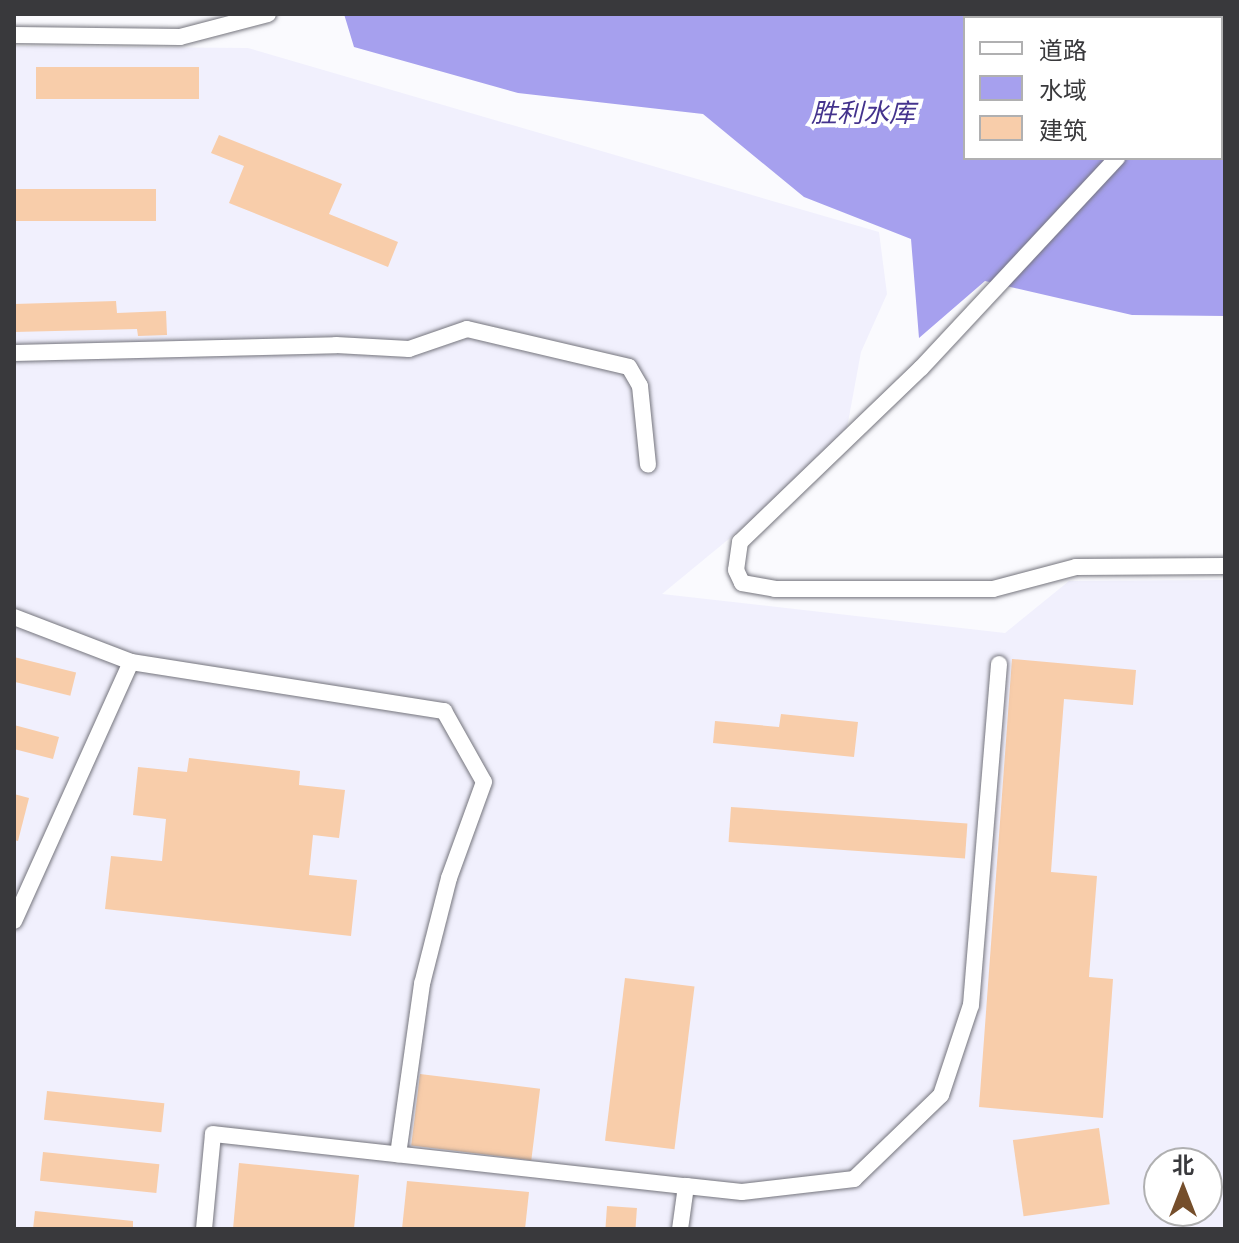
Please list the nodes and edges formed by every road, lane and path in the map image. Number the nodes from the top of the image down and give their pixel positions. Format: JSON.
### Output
{"nodes":[{"id":1,"x":268,"y":14,"type":"edge"},
{"id":2,"x":14,"y":35,"type":"edge"},
{"id":3,"x":1115,"y":160,"type":"edge"},
{"id":4,"x":14,"y":353,"type":"edge"},
{"id":5,"x":648,"y":465,"type":"dead end"},
{"id":6,"x":1225,"y":566,"type":"edge"},
{"id":7,"x":14,"y":617,"type":"edge"},
{"id":8,"x":131,"y":662,"type":"junction"},
{"id":9,"x":999,"y":664,"type":"dead end"},
{"id":10,"x":14,"y":921,"type":"edge"},
{"id":11,"x":398,"y":1154,"type":"junction"},
{"id":12,"x":686,"y":1186,"type":"junction"},
{"id":13,"x":204,"y":1229,"type":"edge"},
{"id":14,"x":680,"y":1229,"type":"edge"}],
"edges":[{"from":1,"to":2,"type":"street"},
{"from":3,"to":6,"type":"street"},
{"from":4,"to":5,"type":"street"},
{"from":7,"to":8,"type":"street"},
{"from":8,"to":10,"type":"street"},
{"from":8,"to":11,"type":"street"},
{"from":9,"to":12,"type":"street"},
{"from":11,"to":12,"type":"street"},
{"from":11,"to":13,"type":"street"},
{"from":12,"to":14,"type":"street"}]}
